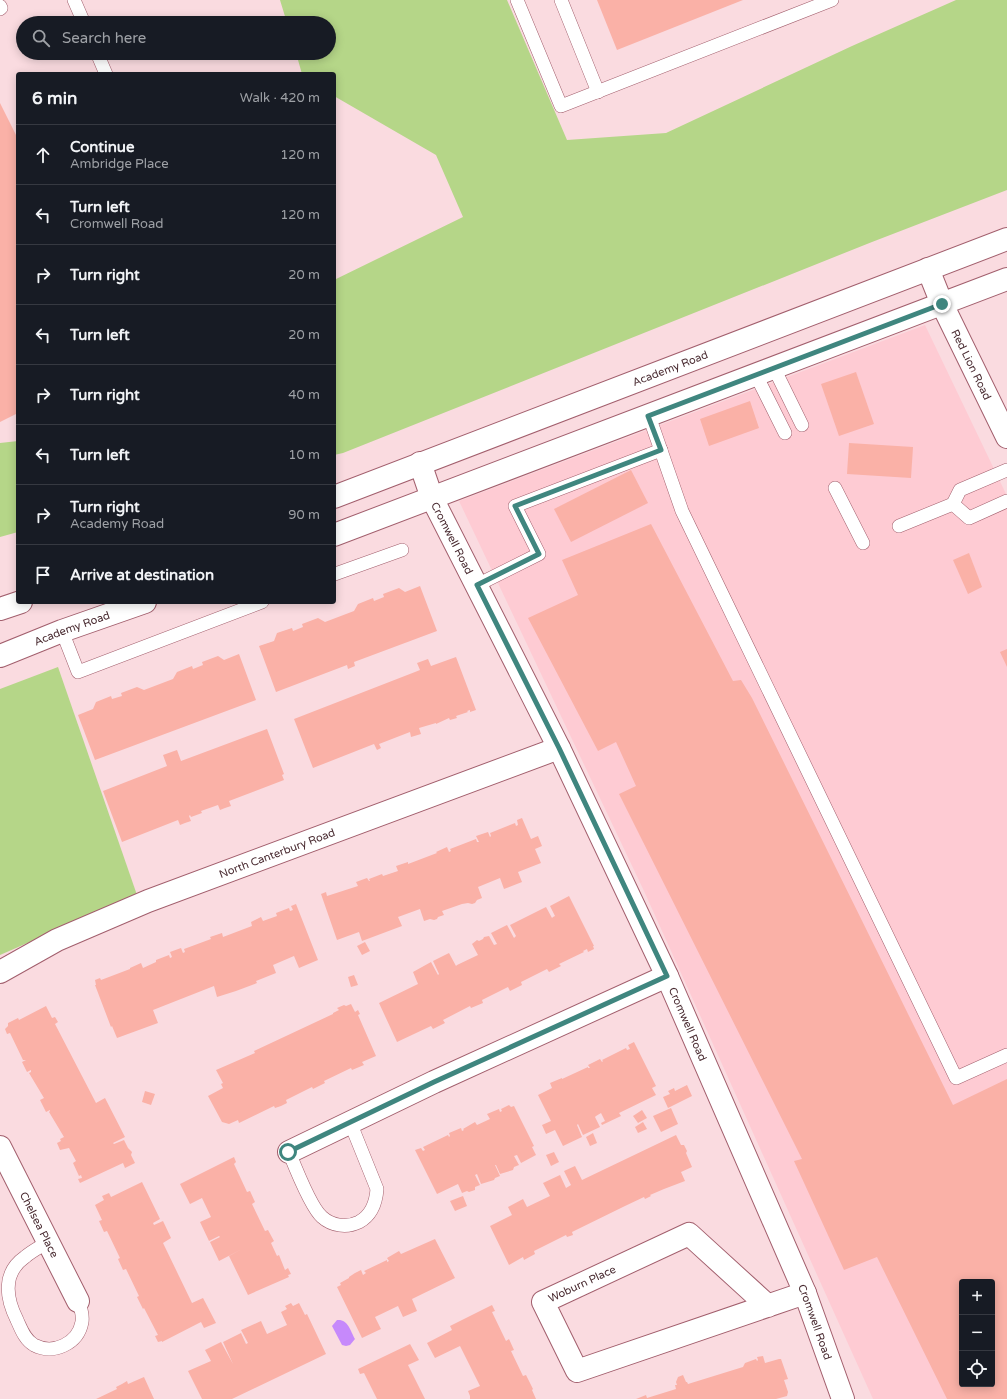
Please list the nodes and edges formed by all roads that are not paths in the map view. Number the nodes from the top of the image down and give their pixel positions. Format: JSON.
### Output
{"nodes":[{"id":1,"x":74,"y":0,"type":"edge"},
{"id":2,"x":517,"y":0,"type":"edge"},
{"id":3,"x":561,"y":0,"type":"edge"},
{"id":4,"x":832,"y":0,"type":"edge"},
{"id":5,"x":0,"y":6,"type":"edge"},
{"id":6,"x":0,"y":9,"type":"edge"},
{"id":7,"x":81,"y":16,"type":"edge"},
{"id":8,"x":100,"y":60,"type":"edge"},
{"id":9,"x":105,"y":72,"type":"edge"},
{"id":10,"x":598,"y":92,"type":"junction"},
{"id":11,"x":1007,"y":240,"type":"edge"},
{"id":12,"x":928,"y":269,"type":"junction"},
{"id":13,"x":1007,"y":279,"type":"edge"},
{"id":14,"x":942,"y":304,"type":"junction"},
{"id":15,"x":765,"y":371,"type":"junction"},
{"id":16,"x":648,"y":416,"type":"junction"},
{"id":17,"x":802,"y":425,"type":"dead end"},
{"id":18,"x":785,"y":433,"type":"dead end"},
{"id":19,"x":1007,"y":437,"type":"edge"},
{"id":20,"x":661,"y":450,"type":"junction"},
{"id":21,"x":420,"y":464,"type":"junction"},
{"id":22,"x":1007,"y":470,"type":"edge"},
{"id":23,"x":835,"y":488,"type":"dead end"},
{"id":24,"x":336,"y":496,"type":"edge"},
{"id":25,"x":432,"y":498,"type":"junction"},
{"id":26,"x":1007,"y":500,"type":"edge"},
{"id":27,"x":952,"y":504,"type":"junction"},
{"id":28,"x":899,"y":526,"type":"dead end"},
{"id":29,"x":336,"y":534,"type":"edge"},
{"id":30,"x":863,"y":543,"type":"dead end"},
{"id":31,"x":402,"y":550,"type":"dead end"},
{"id":32,"x":336,"y":573,"type":"edge"},
{"id":33,"x":477,"y":585,"type":"junction"},
{"id":34,"x":16,"y":604,"type":"edge"},
{"id":35,"x":139,"y":604,"type":"edge"},
{"id":36,"x":257,"y":604,"type":"edge"},
{"id":37,"x":0,"y":609,"type":"edge"},
{"id":38,"x":62,"y":631,"type":"junction"},
{"id":39,"x":0,"y":656,"type":"edge"},
{"id":40,"x":559,"y":748,"type":"junction"},
{"id":41,"x":0,"y":972,"type":"edge"},
{"id":42,"x":667,"y":976,"type":"junction"},
{"id":43,"x":1007,"y":1054,"type":"edge"},
{"id":44,"x":350,"y":1122,"type":"junction"},
{"id":45,"x":0,"y":1148,"type":"edge"},
{"id":46,"x":288,"y":1152,"type":"joint"},
{"id":47,"x":48,"y":1242,"type":"junction"},
{"id":48,"x":805,"y":1293,"type":"junction"},
{"id":49,"x":78,"y":1301,"type":"joint"},
{"id":50,"x":768,"y":1306,"type":"junction"},
{"id":51,"x":844,"y":1399,"type":"edge"}],
"edges":[{"from":1,"to":7,"type":"lane"},
{"from":2,"to":10,"type":"lane"},
{"from":3,"to":10,"type":"lane"},
{"from":4,"to":10,"type":"lane"},
{"from":5,"to":6,"type":"lane"},
{"from":8,"to":9,"type":"lane"},
{"from":11,"to":12,"type":"street","name":"Academy Road"},
{"from":12,"to":14,"type":"street","name":"Red Lion Road"},
{"from":12,"to":21,"type":"street","name":"Academy Road"},
{"from":13,"to":14,"type":"street"},
{"from":14,"to":15,"type":"street"},
{"from":14,"to":19,"type":"street","name":"Red Lion Road"},
{"from":15,"to":16,"type":"street"},
{"from":15,"to":17,"type":"lane"},
{"from":15,"to":18,"type":"lane"},
{"from":16,"to":20,"type":"lane"},
{"from":16,"to":25,"type":"street"},
{"from":20,"to":33,"type":"lane"},
{"from":20,"to":43,"type":"lane"},
{"from":21,"to":24,"type":"street","name":"Academy Road"},
{"from":21,"to":25,"type":"street","name":"Cromwell Road"},
{"from":22,"to":27,"type":"lane"},
{"from":23,"to":30,"type":"lane"},
{"from":25,"to":29,"type":"street"},
{"from":25,"to":33,"type":"street","name":"Cromwell Road"},
{"from":26,"to":27,"type":"lane"},
{"from":27,"to":28,"type":"lane"},
{"from":31,"to":32,"type":"lane"},
{"from":33,"to":40,"type":"street","name":"Cromwell Road"},
{"from":34,"to":37,"type":"street"},
{"from":35,"to":38,"type":"street","name":"Academy Road"},
{"from":36,"to":38,"type":"lane"},
{"from":38,"to":39,"type":"street","name":"Academy Road"},
{"from":40,"to":41,"type":"street","name":"North Canterbury Road"},
{"from":40,"to":42,"type":"street","name":"Cromwell Road"},
{"from":42,"to":44,"type":"street"},
{"from":42,"to":48,"type":"street","name":"Cromwell Road"},
{"from":44,"to":46,"type":"street"},
{"from":44,"to":46,"type":"lane"},
{"from":45,"to":47,"type":"street","name":"Chelsea Place"},
{"from":47,"to":49,"type":"street","name":"Chelsea Place"},
{"from":47,"to":49,"type":"lane"},
{"from":48,"to":50,"type":"street","name":"Woburn Place"},
{"from":48,"to":51,"type":"street","name":"Cromwell Road"},
{"from":50,"to":50,"type":"street","name":"Woburn Place"}]}
